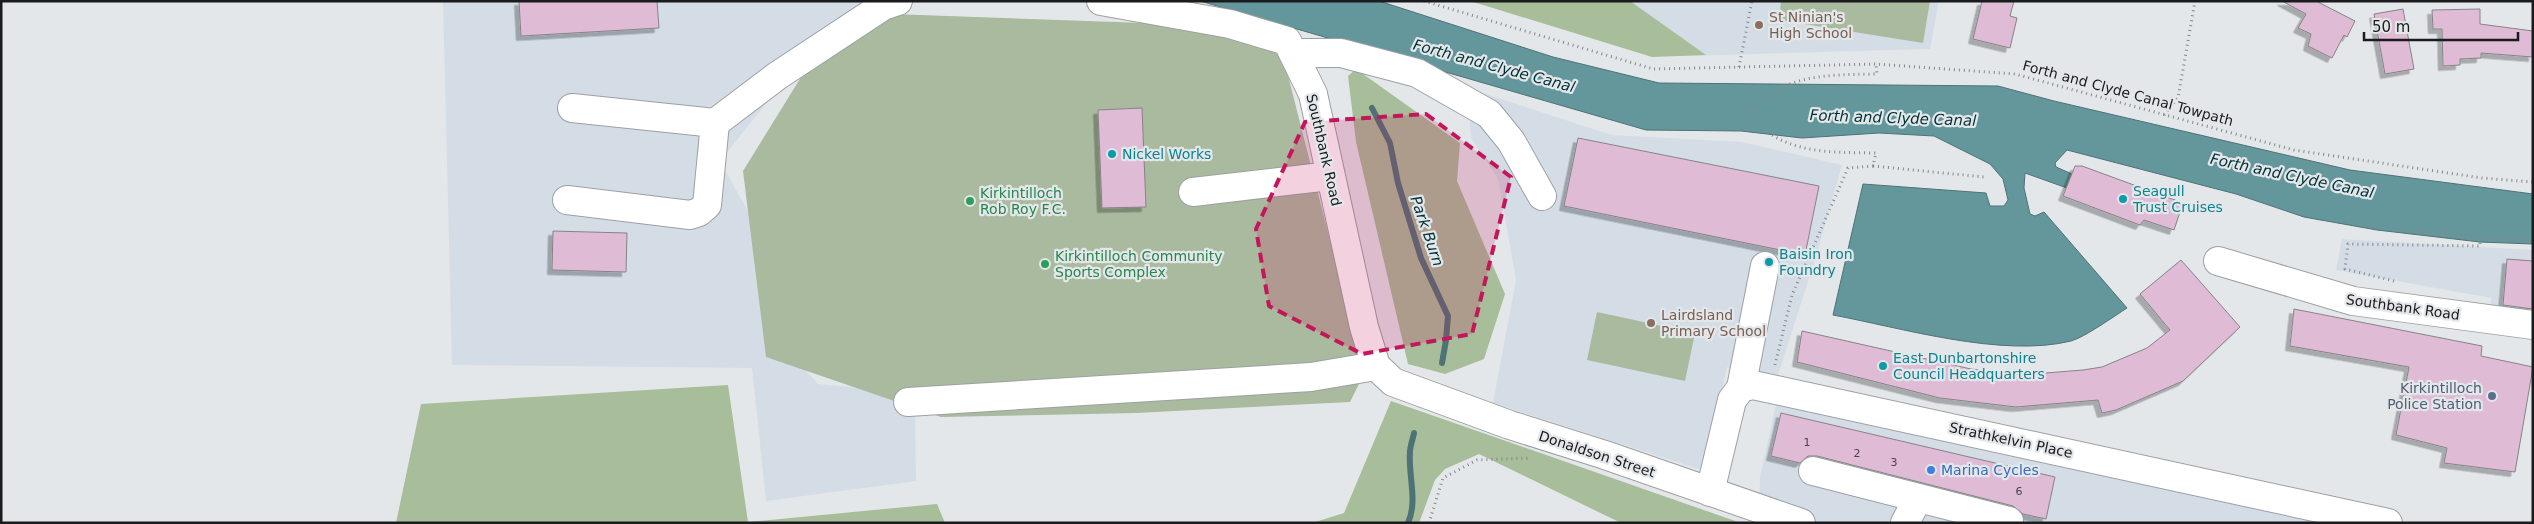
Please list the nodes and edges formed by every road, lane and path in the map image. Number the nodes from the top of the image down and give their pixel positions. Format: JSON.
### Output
{"nodes":[{"id":1,"x":898,"y":1,"type":"edge"},
{"id":2,"x":1101,"y":1,"type":"edge"},
{"id":3,"x":1424,"y":1,"type":"edge"},
{"id":4,"x":1752,"y":1,"type":"edge"},
{"id":5,"x":2195,"y":1,"type":"edge"},
{"id":6,"x":1292,"y":53,"type":"junction"},
{"id":7,"x":1876,"y":64,"type":"junction"},
{"id":8,"x":1740,"y":67,"type":"junction"},
{"id":9,"x":572,"y":108,"type":"dead end"},
{"id":10,"x":2164,"y":115,"type":"junction"},
{"id":11,"x":715,"y":123,"type":"junction"},
{"id":12,"x":1873,"y":166,"type":"junction"},
{"id":13,"x":1330,"y":176,"type":"junction"},
{"id":14,"x":1984,"y":177,"type":"dead end"},
{"id":15,"x":2533,"y":182,"type":"edge"},
{"id":16,"x":1193,"y":192,"type":"dead end"},
{"id":17,"x":1542,"y":196,"type":"dead end"},
{"id":18,"x":567,"y":200,"type":"dead end"},
{"id":19,"x":2391,"y":229,"type":"dead end"},
{"id":20,"x":2480,"y":237,"type":"junction"},
{"id":21,"x":2533,"y":241,"type":"edge"},
{"id":22,"x":2218,"y":261,"type":"dead end"},
{"id":23,"x":1765,"y":266,"type":"dead end"},
{"id":24,"x":2403,"y":283,"type":"dead end"},
{"id":25,"x":2533,"y":325,"type":"edge"},
{"id":26,"x":1385,"y":374,"type":"junction"},
{"id":27,"x":1741,"y":388,"type":"junction"},
{"id":28,"x":1769,"y":388,"type":"junction"},
{"id":29,"x":908,"y":402,"type":"dead end"},
{"id":30,"x":1532,"y":458,"type":"dead end"},
{"id":31,"x":1813,"y":471,"type":"dead end"},
{"id":32,"x":1710,"y":492,"type":"junction"},
{"id":33,"x":1918,"y":498,"type":"junction"},
{"id":34,"x":2354,"y":518,"type":"edge"},
{"id":35,"x":2009,"y":521,"type":"dead end"},
{"id":36,"x":1429,"y":523,"type":"edge"},
{"id":37,"x":1801,"y":523,"type":"edge"},
{"id":38,"x":1906,"y":523,"type":"edge"},
{"id":39,"x":2388,"y":523,"type":"edge"}],
"edges":[{"from":1,"to":11,"type":"street"},
{"from":2,"to":6,"type":"street","name":"Southbank Road"},
{"from":3,"to":8,"type":"path","name":"Forth and Clyde Canal Towpath"},
{"from":4,"to":8,"type":"path"},
{"from":5,"to":10,"type":"path"},
{"from":6,"to":13,"type":"street","name":"Southbank Road"},
{"from":6,"to":17,"type":"street"},
{"from":7,"to":8,"type":"path","name":"Forth and Clyde Canal Towpath"},
{"from":7,"to":10,"type":"path","name":"Forth and Clyde Canal Towpath"},
{"from":7,"to":12,"type":"path"},
{"from":9,"to":11,"type":"street"},
{"from":10,"to":15,"type":"path","name":"Forth and Clyde Canal Towpath"},
{"from":11,"to":18,"type":"street"},
{"from":12,"to":14,"type":"path"},
{"from":12,"to":28,"type":"path"},
{"from":13,"to":16,"type":"street"},
{"from":13,"to":26,"type":"street","name":"Southbank Road"},
{"from":19,"to":20,"type":"path"},
{"from":20,"to":21,"type":"path"},
{"from":20,"to":24,"type":"path"},
{"from":22,"to":25,"type":"street","name":"Southbank Road"},
{"from":23,"to":27,"type":"street"},
{"from":26,"to":29,"type":"street"},
{"from":26,"to":32,"type":"street","name":"Donaldson Street"},
{"from":27,"to":28,"type":"street","name":"Strathkelvin Place"},
{"from":27,"to":32,"type":"street"},
{"from":28,"to":34,"type":"street","name":"Strathkelvin Place"},
{"from":30,"to":36,"type":"path"},
{"from":31,"to":33,"type":"street"},
{"from":32,"to":37,"type":"street","name":"Donaldson Street"},
{"from":33,"to":35,"type":"street"},
{"from":33,"to":38,"type":"street"},
{"from":34,"to":39,"type":"street","name":"Strathkelvin Place"}]}
